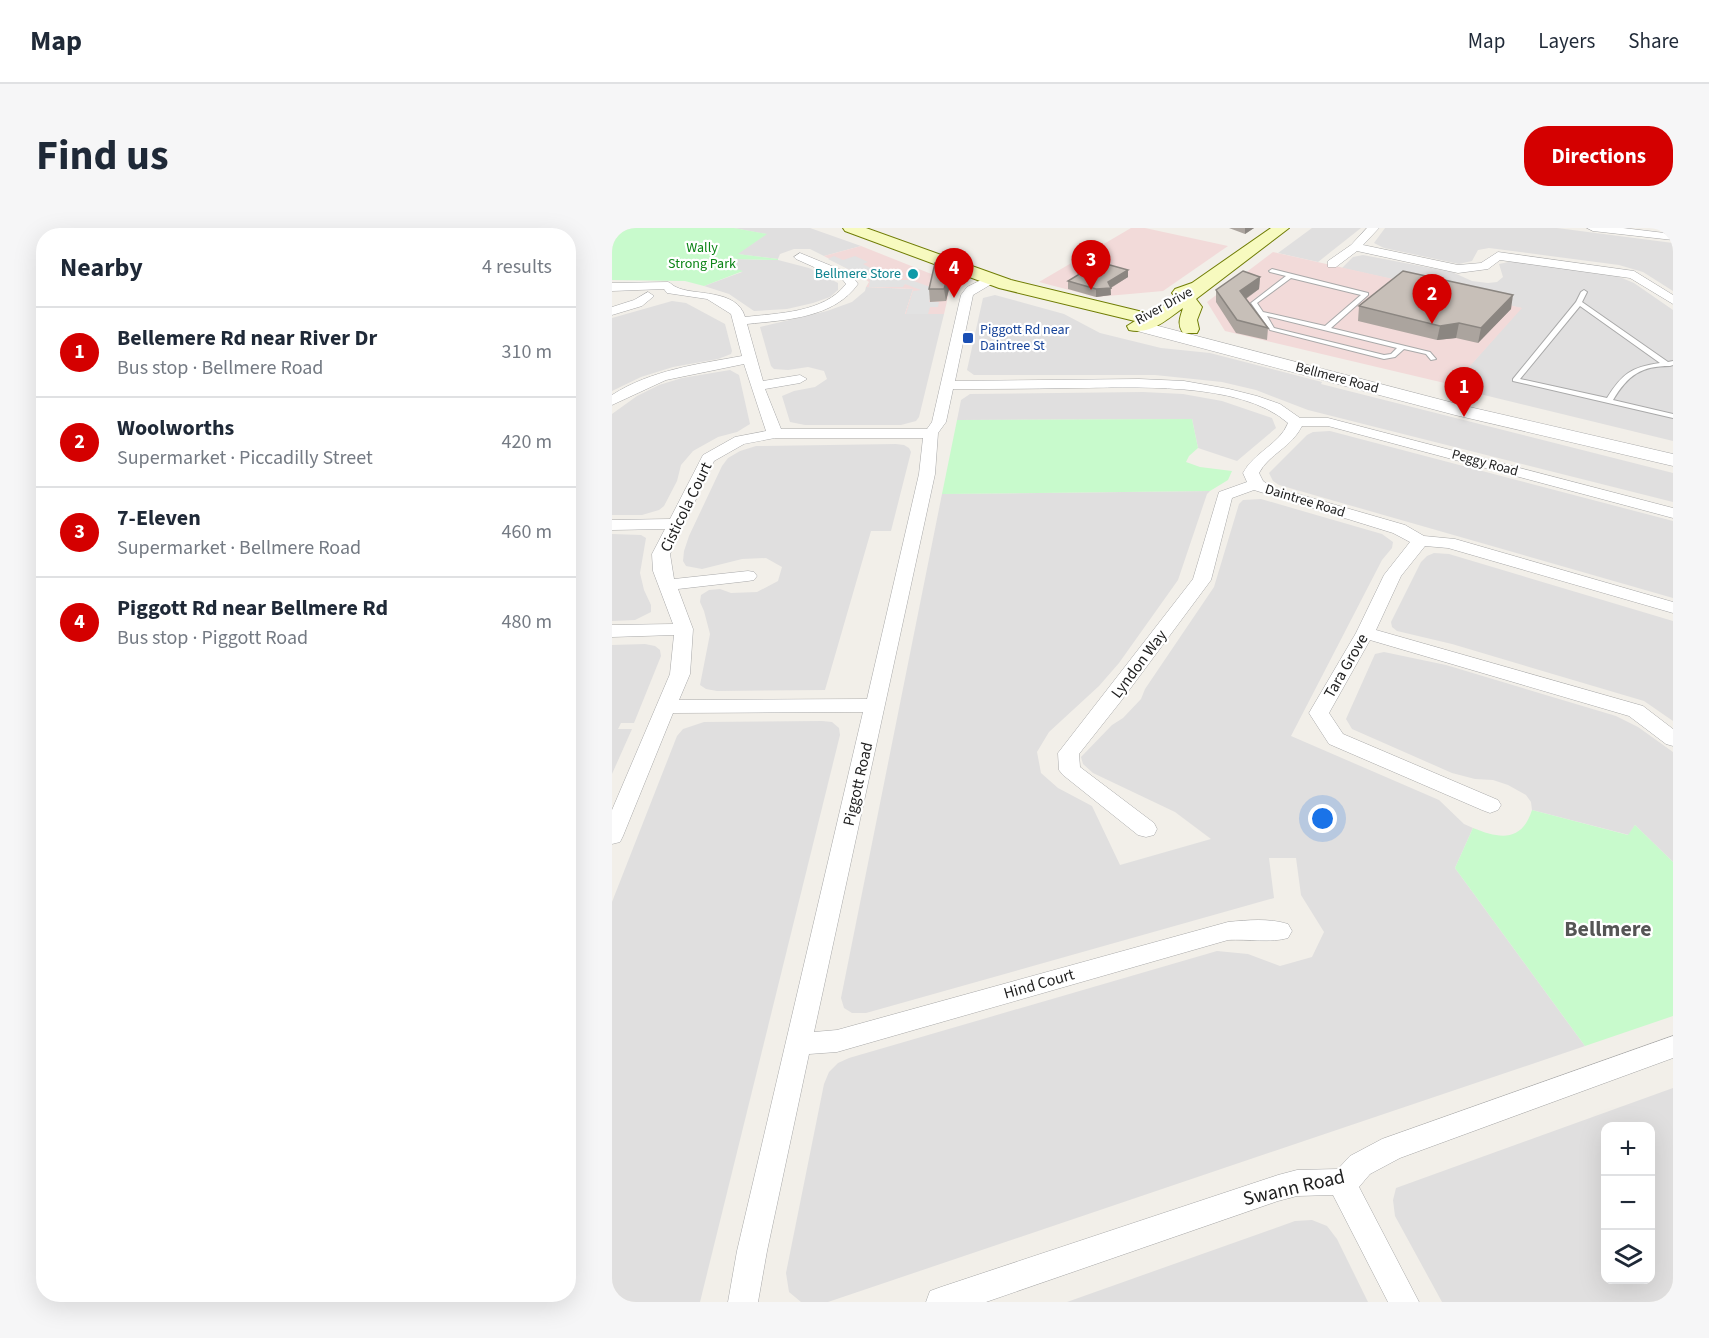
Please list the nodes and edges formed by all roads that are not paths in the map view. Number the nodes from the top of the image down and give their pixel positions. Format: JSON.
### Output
{"nodes":[{"id":1,"x":851,"y":228,"type":"edge"},
{"id":2,"x":1281,"y":228,"type":"edge"},
{"id":3,"x":1373,"y":228,"type":"edge"},
{"id":4,"x":1593,"y":228,"type":"edge"},
{"id":5,"x":1673,"y":237,"type":"edge"},
{"id":6,"x":1355,"y":247,"type":"junction"},
{"id":7,"x":800,"y":257,"type":"dead end"},
{"id":8,"x":1332,"y":264,"type":"dead end"},
{"id":9,"x":1272,"y":271,"type":"dead end"},
{"id":10,"x":1291,"y":275,"type":"junction"},
{"id":11,"x":998,"y":281,"type":"junction"},
{"id":12,"x":612,"y":287,"type":"edge"},
{"id":13,"x":645,"y":292,"type":"junction"},
{"id":14,"x":1584,"y":292,"type":"dead end"},
{"id":15,"x":1192,"y":293,"type":"junction"},
{"id":16,"x":1673,"y":300,"type":"edge"},
{"id":17,"x":1578,"y":303,"type":"junction"},
{"id":18,"x":612,"y":311,"type":"edge"},
{"id":19,"x":1260,"y":313,"type":"junction"},
{"id":20,"x":1146,"y":319,"type":"junction"},
{"id":21,"x":741,"y":321,"type":"junction"},
{"id":22,"x":1328,"y":328,"type":"junction"},
{"id":23,"x":1190,"y":329,"type":"junction"},
{"id":24,"x":1402,"y":347,"type":"junction"},
{"id":25,"x":750,"y":359,"type":"junction"},
{"id":26,"x":1433,"y":360,"type":"dead end"},
{"id":27,"x":1671,"y":365,"type":"edge"},
{"id":28,"x":800,"y":379,"type":"dead end"},
{"id":29,"x":946,"y":385,"type":"junction"},
{"id":30,"x":757,"y":386,"type":"junction"},
{"id":31,"x":612,"y":401,"type":"edge"},
{"id":32,"x":1609,"y":401,"type":"junction"},
{"id":33,"x":1673,"y":416,"type":"edge"},
{"id":34,"x":1296,"y":422,"type":"junction"},
{"id":35,"x":931,"y":433,"type":"junction"},
{"id":36,"x":775,"y":434,"type":"junction"},
{"id":37,"x":1673,"y":453,"type":"edge"},
{"id":38,"x":1673,"y":460,"type":"edge"},
{"id":39,"x":1256,"y":484,"type":"junction"},
{"id":40,"x":1673,"y":513,"type":"edge"},
{"id":41,"x":675,"y":524,"type":"junction"},
{"id":42,"x":612,"y":525,"type":"edge"},
{"id":43,"x":1420,"y":540,"type":"junction"},
{"id":44,"x":748,"y":576,"type":"dead end"},
{"id":45,"x":668,"y":585,"type":"junction"},
{"id":46,"x":1673,"y":608,"type":"edge"},
{"id":47,"x":684,"y":629,"type":"junction"},
{"id":48,"x":612,"y":631,"type":"edge"},
{"id":49,"x":1365,"y":633,"type":"junction"},
{"id":50,"x":876,"y":705,"type":"junction"},
{"id":51,"x":666,"y":707,"type":"junction"},
{"id":52,"x":1673,"y":739,"type":"edge"},
{"id":53,"x":1490,"y":805,"type":"dead end"},
{"id":54,"x":1146,"y":829,"type":"dead end"},
{"id":55,"x":612,"y":836,"type":"edge"},
{"id":56,"x":1280,"y":931,"type":"dead end"},
{"id":57,"x":799,"y":1044,"type":"junction"},
{"id":58,"x":1673,"y":1047,"type":"edge"},
{"id":59,"x":1341,"y":1182,"type":"junction"},
{"id":60,"x":744,"y":1302,"type":"edge"},
{"id":61,"x":942,"y":1302,"type":"edge"},
{"id":62,"x":1404,"y":1302,"type":"edge"}],
"edges":[{"from":1,"to":11,"type":"main road","name":"Bellmere Road"},
{"from":2,"to":15,"type":"main road","name":"River Drive"},
{"from":3,"to":6,"type":"street"},
{"from":4,"to":5,"type":"street"},
{"from":6,"to":8,"type":"street"},
{"from":6,"to":16,"type":"street"},
{"from":7,"to":21,"type":"street"},
{"from":9,"to":10,"type":"lane"},
{"from":10,"to":19,"type":"lane"},
{"from":10,"to":22,"type":"lane"},
{"from":11,"to":20,"type":"main road","name":"Bellmere Road"},
{"from":11,"to":20,"type":"main road","name":"Bellmere Road"},
{"from":11,"to":29,"type":"street","name":"Piggott Road"},
{"from":12,"to":13,"type":"street"},
{"from":13,"to":18,"type":"street"},
{"from":13,"to":21,"type":"street"},
{"from":14,"to":17,"type":"lane"},
{"from":15,"to":20,"type":"main road","name":"River Drive"},
{"from":15,"to":23,"type":"main road"},
{"from":17,"to":27,"type":"lane"},
{"from":17,"to":32,"type":"lane"},
{"from":19,"to":22,"type":"lane"},
{"from":19,"to":24,"type":"lane"},
{"from":20,"to":23,"type":"street","name":"Bellmere Road"},
{"from":20,"to":38,"type":"street","name":"Bellmere Road"},
{"from":21,"to":25,"type":"street"},
{"from":22,"to":24,"type":"lane"},
{"from":23,"to":37,"type":"street","name":"Bellmere Road"},
{"from":24,"to":26,"type":"lane"},
{"from":25,"to":30,"type":"street"},
{"from":25,"to":31,"type":"street"},
{"from":27,"to":32,"type":"lane"},
{"from":28,"to":30,"type":"street"},
{"from":29,"to":34,"type":"street"},
{"from":29,"to":35,"type":"street","name":"Piggott Road"},
{"from":30,"to":36,"type":"street"},
{"from":32,"to":33,"type":"lane"},
{"from":34,"to":39,"type":"street","name":"Daintree Road"},
{"from":34,"to":40,"type":"street","name":"Peggy Road"},
{"from":35,"to":36,"type":"street","name":"Cisticola Court"},
{"from":35,"to":50,"type":"street","name":"Piggott Road"},
{"from":36,"to":41,"type":"street","name":"Cisticola Court"},
{"from":39,"to":43,"type":"street","name":"Daintree Road"},
{"from":39,"to":54,"type":"street","name":"Lyndon Way"},
{"from":41,"to":42,"type":"street"},
{"from":41,"to":45,"type":"street","name":"Cisticola Court"},
{"from":43,"to":46,"type":"street","name":"Daintree Road"},
{"from":43,"to":49,"type":"street","name":"Tara Grove"},
{"from":44,"to":45,"type":"street"},
{"from":45,"to":47,"type":"street","name":"Cisticola Court"},
{"from":47,"to":48,"type":"street"},
{"from":47,"to":51,"type":"street","name":"Cisticola Court"},
{"from":49,"to":52,"type":"street"},
{"from":49,"to":53,"type":"street","name":"Tara Grove"},
{"from":50,"to":51,"type":"street"},
{"from":50,"to":57,"type":"street","name":"Piggott Road"},
{"from":51,"to":55,"type":"street","name":"Cisticola Court"},
{"from":56,"to":57,"type":"street","name":"Hind Court"},
{"from":57,"to":60,"type":"street","name":"Piggott Road"},
{"from":58,"to":59,"type":"street","name":"Swann Road"},
{"from":59,"to":61,"type":"street","name":"Swann Road"},
{"from":59,"to":62,"type":"street"}]}
